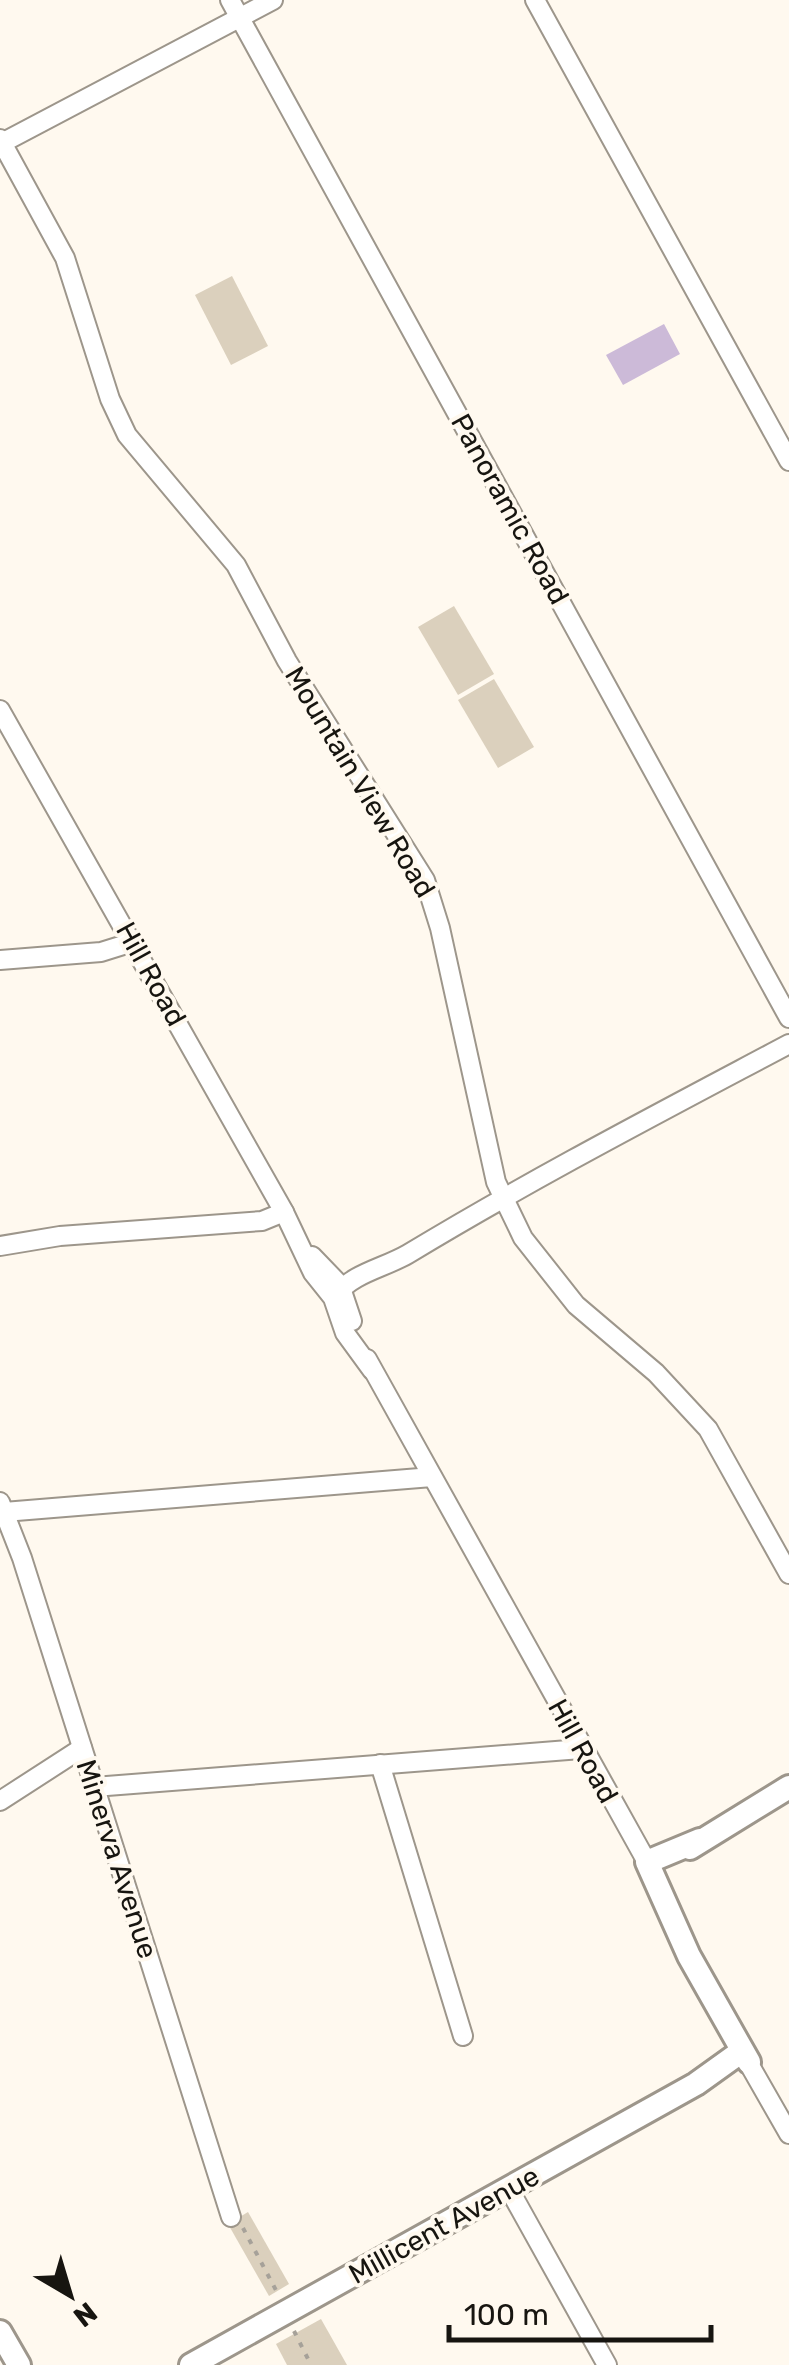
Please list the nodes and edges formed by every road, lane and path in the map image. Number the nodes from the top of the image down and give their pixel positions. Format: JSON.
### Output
{"nodes":[{"id":1,"x":230,"y":0,"type":"edge"},
{"id":2,"x":273,"y":0,"type":"edge"},
{"id":3,"x":536,"y":0,"type":"edge"},
{"id":4,"x":240,"y":18,"type":"junction"},
{"id":5,"x":1,"y":142,"type":"edge"},
{"id":6,"x":789,"y":461,"type":"edge"},
{"id":7,"x":0,"y":710,"type":"edge"},
{"id":8,"x":133,"y":942,"type":"junction"},
{"id":9,"x":0,"y":960,"type":"edge"},
{"id":10,"x":789,"y":1018,"type":"edge"},
{"id":11,"x":789,"y":1044,"type":"edge"},
{"id":12,"x":503,"y":1197,"type":"junction"},
{"id":13,"x":284,"y":1212,"type":"junction"},
{"id":14,"x":0,"y":1246,"type":"edge"},
{"id":15,"x":340,"y":1294,"type":"junction"},
{"id":16,"x":432,"y":1477,"type":"junction"},
{"id":17,"x":2,"y":1507,"type":"edge"},
{"id":18,"x":789,"y":1574,"type":"edge"},
{"id":19,"x":82,"y":1748,"type":"junction"},
{"id":20,"x":581,"y":1749,"type":"junction"},
{"id":21,"x":380,"y":1764,"type":"junction"},
{"id":22,"x":94,"y":1786,"type":"junction"},
{"id":23,"x":789,"y":1787,"type":"edge"},
{"id":24,"x":0,"y":1801,"type":"edge"},
{"id":25,"x":651,"y":1869,"type":"junction"},
{"id":26,"x":463,"y":2036,"type":"dead end"},
{"id":27,"x":746,"y":2057,"type":"junction"},
{"id":28,"x":789,"y":2134,"type":"edge"},
{"id":29,"x":509,"y":2189,"type":"junction"},
{"id":30,"x":233,"y":2220,"type":"joint"},
{"id":31,"x":280,"y":2315,"type":"junction"},
{"id":32,"x":0,"y":2332,"type":"edge"},
{"id":33,"x":18,"y":2365,"type":"edge"},
{"id":34,"x":191,"y":2365,"type":"edge"},
{"id":35,"x":311,"y":2365,"type":"edge"},
{"id":36,"x":607,"y":2365,"type":"edge"}],
"edges":[{"from":1,"to":4,"type":"street","name":"Panoramic Road"},
{"from":2,"to":4,"type":"street"},
{"from":3,"to":6,"type":"street"},
{"from":4,"to":5,"type":"street"},
{"from":4,"to":10,"type":"street","name":"Panoramic Road"},
{"from":5,"to":12,"type":"street","name":"Mountain View Road"},
{"from":7,"to":8,"type":"street","name":"Hill Road"},
{"from":8,"to":9,"type":"street"},
{"from":8,"to":13,"type":"street","name":"Hill Road"},
{"from":11,"to":12,"type":"street"},
{"from":12,"to":15,"type":"street"},
{"from":12,"to":18,"type":"street","name":"Mountain View Road"},
{"from":13,"to":14,"type":"street"},
{"from":13,"to":15,"type":"street","name":"Hill Road"},
{"from":15,"to":16,"type":"street","name":"Hill Road"},
{"from":16,"to":17,"type":"street"},
{"from":16,"to":20,"type":"street","name":"Hill Road"},
{"from":17,"to":19,"type":"street","name":"Minerva Avenue"},
{"from":19,"to":22,"type":"street","name":"Minerva Avenue"},
{"from":19,"to":24,"type":"street"},
{"from":20,"to":21,"type":"street"},
{"from":20,"to":25,"type":"street","name":"Hill Road"},
{"from":21,"to":22,"type":"street"},
{"from":21,"to":26,"type":"street"},
{"from":22,"to":30,"type":"street","name":"Minerva Avenue"},
{"from":23,"to":25,"type":"street"},
{"from":25,"to":27,"type":"street","name":"Hill Road"},
{"from":27,"to":28,"type":"street","name":"Hill Road"},
{"from":27,"to":29,"type":"street","name":"Millicent Avenue"},
{"from":29,"to":31,"type":"street","name":"Millicent Avenue"},
{"from":29,"to":36,"type":"street"},
{"from":30,"to":31,"type":"path"},
{"from":31,"to":34,"type":"street","name":"Millicent Avenue"},
{"from":31,"to":35,"type":"path"},
{"from":32,"to":33,"type":"street"}]}
